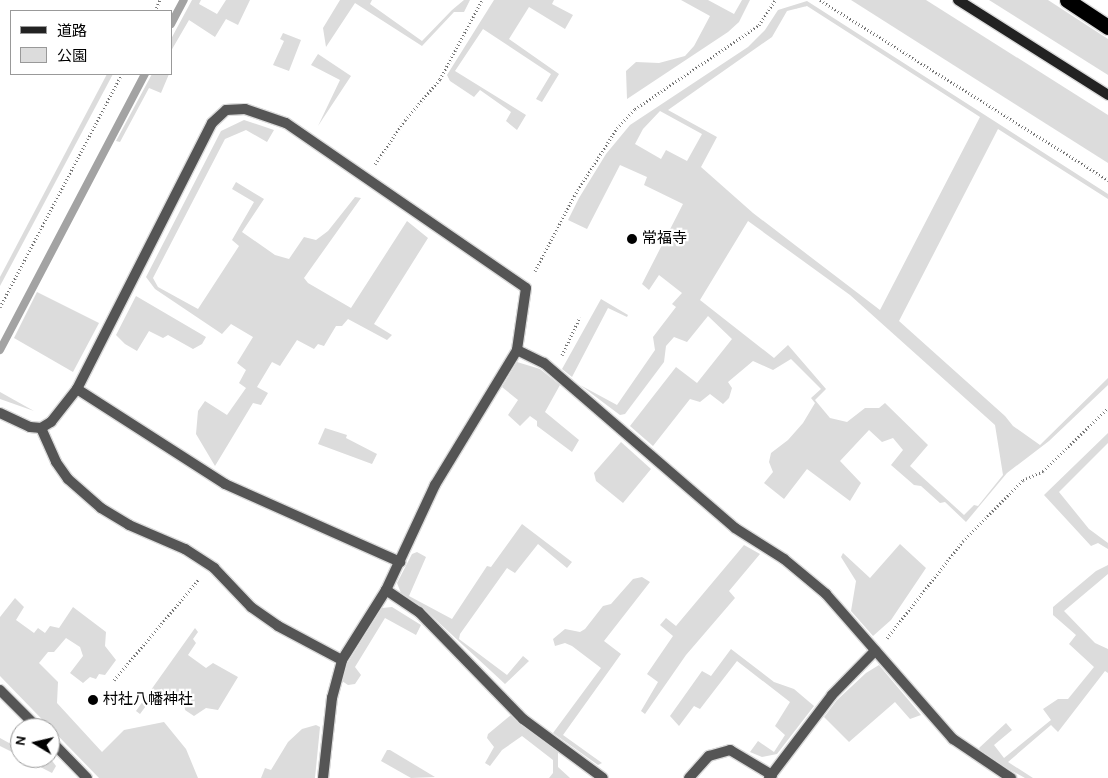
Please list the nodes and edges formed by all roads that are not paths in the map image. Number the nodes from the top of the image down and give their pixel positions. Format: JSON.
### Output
{"nodes":[{"id":1,"x":958,"y":0,"type":"edge"},
{"id":2,"x":1067,"y":0,"type":"edge"},
{"id":3,"x":1108,"y":27,"type":"edge"},
{"id":4,"x":1108,"y":95,"type":"edge"},
{"id":5,"x":517,"y":350,"type":"junction"},
{"id":6,"x":77,"y":389,"type":"junction"},
{"id":7,"x":0,"y":414,"type":"edge"},
{"id":8,"x":41,"y":428,"type":"junction"},
{"id":9,"x":400,"y":562,"type":"junction"},
{"id":10,"x":386,"y":590,"type":"junction"},
{"id":11,"x":875,"y":652,"type":"junction"},
{"id":12,"x":342,"y":660,"type":"junction"},
{"id":13,"x":0,"y":690,"type":"edge"},
{"id":14,"x":28,"y":718,"type":"edge"},
{"id":15,"x":60,"y":750,"type":"edge"},
{"id":16,"x":770,"y":776,"type":"edge"},
{"id":17,"x":87,"y":778,"type":"edge"},
{"id":18,"x":323,"y":778,"type":"edge"},
{"id":19,"x":603,"y":778,"type":"edge"},
{"id":20,"x":688,"y":778,"type":"edge"},
{"id":21,"x":1011,"y":778,"type":"edge"}],
"edges":[{"from":1,"to":4,"type":"main road"},
{"from":2,"to":3,"type":"highway"},
{"from":5,"to":6,"type":"street"},
{"from":5,"to":9,"type":"street"},
{"from":5,"to":11,"type":"street"},
{"from":6,"to":8,"type":"street"},
{"from":6,"to":9,"type":"street"},
{"from":7,"to":8,"type":"street"},
{"from":8,"to":12,"type":"street"},
{"from":9,"to":10,"type":"street"},
{"from":10,"to":12,"type":"street"},
{"from":10,"to":19,"type":"street"},
{"from":11,"to":16,"type":"street"},
{"from":11,"to":21,"type":"street"},
{"from":12,"to":18,"type":"street"},
{"from":13,"to":14,"type":"street"},
{"from":15,"to":17,"type":"street"},
{"from":16,"to":20,"type":"street"}]}
